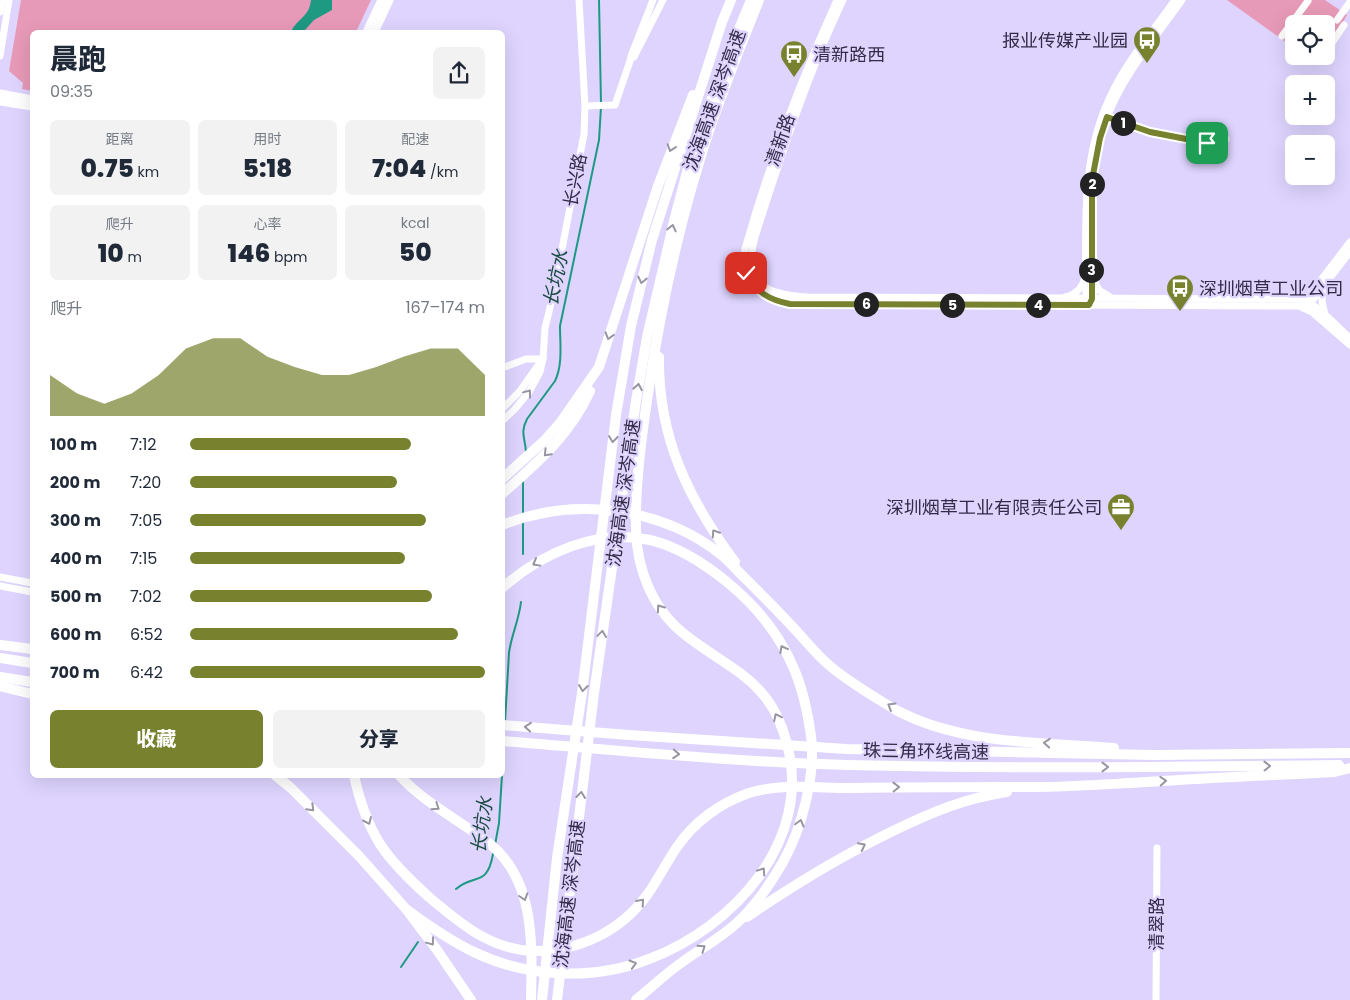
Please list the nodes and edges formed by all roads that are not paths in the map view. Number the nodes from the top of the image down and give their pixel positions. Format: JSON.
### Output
{"nodes":[{"id":1,"x":2,"y":0,"type":"edge"},
{"id":2,"x":9,"y":0,"type":"edge"},
{"id":3,"x":382,"y":0,"type":"edge"},
{"id":4,"x":389,"y":0,"type":"edge"},
{"id":5,"x":579,"y":0,"type":"edge"},
{"id":6,"x":654,"y":0,"type":"edge"},
{"id":7,"x":663,"y":0,"type":"edge"},
{"id":8,"x":731,"y":0,"type":"edge"},
{"id":9,"x":751,"y":0,"type":"edge"},
{"id":10,"x":759,"y":0,"type":"edge"},
{"id":11,"x":836,"y":0,"type":"edge"},
{"id":12,"x":843,"y":0,"type":"edge"},
{"id":13,"x":1175,"y":0,"type":"edge"},
{"id":14,"x":1182,"y":0,"type":"edge"},
{"id":15,"x":1308,"y":0,"type":"edge"},
{"id":16,"x":1347,"y":0,"type":"edge"},
{"id":17,"x":1350,"y":2,"type":"edge"},
{"id":18,"x":0,"y":12,"type":"edge"},
{"id":19,"x":1298,"y":15,"type":"edge"},
{"id":20,"x":1337,"y":20,"type":"dead end"},
{"id":21,"x":722,"y":22,"type":"junction"},
{"id":22,"x":1344,"y":25,"type":"dead end"},
{"id":23,"x":368,"y":30,"type":"edge"},
{"id":24,"x":375,"y":30,"type":"edge"},
{"id":25,"x":1285,"y":32,"type":"edge"},
{"id":26,"x":1282,"y":36,"type":"dead end"},
{"id":27,"x":1335,"y":38,"type":"edge"},
{"id":28,"x":0,"y":56,"type":"edge"},
{"id":29,"x":630,"y":61,"type":"junction"},
{"id":30,"x":0,"y":94,"type":"edge"},
{"id":31,"x":30,"y":100,"type":"edge"},
{"id":32,"x":0,"y":101,"type":"edge"},
{"id":33,"x":30,"y":106,"type":"edge"},
{"id":34,"x":585,"y":106,"type":"junction"},
{"id":35,"x":1105,"y":116,"type":"junction"},
{"id":36,"x":1226,"y":139,"type":"dead end"},
{"id":37,"x":1350,"y":242,"type":"edge"},
{"id":38,"x":1350,"y":252,"type":"edge"},
{"id":39,"x":1089,"y":273,"type":"junction"},
{"id":40,"x":756,"y":283,"type":"junction"},
{"id":41,"x":1321,"y":284,"type":"junction"},
{"id":42,"x":1061,"y":298,"type":"junction"},
{"id":43,"x":1116,"y":299,"type":"junction"},
{"id":44,"x":1288,"y":300,"type":"junction"},
{"id":45,"x":1089,"y":301,"type":"junction"},
{"id":46,"x":1308,"y":305,"type":"junction"},
{"id":47,"x":663,"y":310,"type":"junction"},
{"id":48,"x":1327,"y":317,"type":"junction"},
{"id":49,"x":1350,"y":338,"type":"edge"},
{"id":50,"x":1350,"y":345,"type":"edge"},
{"id":51,"x":543,"y":359,"type":"junction"},
{"id":52,"x":505,"y":367,"type":"edge"},
{"id":53,"x":599,"y":367,"type":"junction"},
{"id":54,"x":505,"y":406,"type":"edge"},
{"id":55,"x":505,"y":418,"type":"edge"},
{"id":56,"x":505,"y":477,"type":"edge"},
{"id":57,"x":505,"y":491,"type":"edge"},
{"id":58,"x":505,"y":524,"type":"edge"},
{"id":59,"x":0,"y":577,"type":"edge"},
{"id":60,"x":30,"y":583,"type":"edge"},
{"id":61,"x":0,"y":586,"type":"edge"},
{"id":62,"x":505,"y":586,"type":"edge"},
{"id":63,"x":753,"y":586,"type":"junction"},
{"id":64,"x":30,"y":592,"type":"edge"},
{"id":65,"x":0,"y":645,"type":"edge"},
{"id":66,"x":30,"y":649,"type":"edge"},
{"id":67,"x":0,"y":658,"type":"edge"},
{"id":68,"x":30,"y":663,"type":"edge"},
{"id":69,"x":0,"y":677,"type":"edge"},
{"id":70,"x":30,"y":682,"type":"edge"},
{"id":71,"x":0,"y":686,"type":"edge"},
{"id":72,"x":30,"y":694,"type":"edge"},
{"id":73,"x":505,"y":725,"type":"edge"},
{"id":74,"x":505,"y":741,"type":"edge"},
{"id":75,"x":1350,"y":753,"type":"edge"},
{"id":76,"x":1218,"y":754,"type":"junction"},
{"id":77,"x":1350,"y":765,"type":"edge"},
{"id":78,"x":1350,"y":768,"type":"edge"},
{"id":79,"x":279,"y":778,"type":"edge"},
{"id":80,"x":355,"y":778,"type":"edge"},
{"id":81,"x":402,"y":778,"type":"edge"},
{"id":82,"x":1036,"y":787,"type":"junction"},
{"id":83,"x":1157,"y":848,"type":"dead end"},
{"id":84,"x":406,"y":909,"type":"junction"},
{"id":85,"x":718,"y":937,"type":"junction"},
{"id":86,"x":471,"y":1000,"type":"edge"},
{"id":87,"x":530,"y":1000,"type":"edge"},
{"id":88,"x":542,"y":1000,"type":"edge"},
{"id":89,"x":557,"y":1000,"type":"edge"},
{"id":90,"x":636,"y":1000,"type":"edge"},
{"id":91,"x":1156,"y":1000,"type":"edge"}],
"edges":[{"from":1,"to":18,"type":"street"},
{"from":2,"to":28,"type":"street"},
{"from":3,"to":23,"type":"main road"},
{"from":4,"to":24,"type":"main road"},
{"from":5,"to":34,"type":"street","name":"长兴路"},
{"from":6,"to":29,"type":"street"},
{"from":7,"to":29,"type":"street"},
{"from":8,"to":21,"type":"highway","name":"沈海高速 深岑高速"},
{"from":89,"to":9,"type":"highway","name":"沈海高速 深岑高速","one_way":true},
{"from":10,"to":47,"type":"highway"},
{"from":11,"to":40,"type":"street","name":"清新路"},
{"from":12,"to":40,"type":"street","name":"清新路"},
{"from":13,"to":35,"type":"street"},
{"from":14,"to":35,"type":"street"},
{"from":15,"to":19,"type":"street"},
{"from":16,"to":17,"type":"street"},
{"from":17,"to":20,"type":"street"},
{"from":21,"to":53,"type":"highway","one_way":true},
{"from":21,"to":88,"type":"highway","name":"沈海高速 深岑高速","one_way":true},
{"from":22,"to":27,"type":"street"},
{"from":25,"to":26,"type":"street"},
{"from":29,"to":34,"type":"street"},
{"from":30,"to":31,"type":"main road"},
{"from":32,"to":33,"type":"main road"},
{"from":34,"to":51,"type":"street","name":"长兴路"},
{"from":35,"to":36,"type":"street"},
{"from":35,"to":39,"type":"street"},
{"from":37,"to":41,"type":"street"},
{"from":38,"to":41,"type":"street"},
{"from":39,"to":42,"type":"street"},
{"from":39,"to":43,"type":"street"},
{"from":39,"to":45,"type":"street"},
{"from":40,"to":42,"type":"street"},
{"from":40,"to":45,"type":"street"},
{"from":41,"to":44,"type":"street"},
{"from":41,"to":46,"type":"street"},
{"from":41,"to":48,"type":"street"},
{"from":42,"to":45,"type":"street"},
{"from":43,"to":44,"type":"street"},
{"from":43,"to":45,"type":"street"},
{"from":44,"to":46,"type":"street"},
{"from":45,"to":46,"type":"street"},
{"from":46,"to":48,"type":"street"},
{"from":46,"to":50,"type":"street"},
{"from":63,"to":47,"type":"highway","one_way":true},
{"from":84,"to":47,"type":"highway","one_way":true},
{"from":48,"to":49,"type":"street"},
{"from":51,"to":52,"type":"street"},
{"from":51,"to":54,"type":"street"},
{"from":55,"to":51,"type":"street","name":"长兴路","one_way":true},
{"from":53,"to":56,"type":"highway"},
{"from":53,"to":57,"type":"highway","one_way":true},
{"from":58,"to":63,"type":"highway"},
{"from":59,"to":60,"type":"street"},
{"from":61,"to":64,"type":"street"},
{"from":85,"to":62,"type":"highway","one_way":true},
{"from":76,"to":63,"type":"highway","one_way":true},
{"from":65,"to":66,"type":"highway"},
{"from":67,"to":68,"type":"highway"},
{"from":69,"to":70,"type":"highway"},
{"from":71,"to":72,"type":"highway"},
{"from":76,"to":73,"type":"highway","name":"珠三角环线高速","one_way":true},
{"from":74,"to":77,"type":"highway","name":"珠三角环线高速","one_way":true},
{"from":75,"to":76,"type":"highway","name":"珠三角环线高速"},
{"from":82,"to":78,"type":"highway","one_way":true},
{"from":79,"to":84,"type":"highway","one_way":true},
{"from":80,"to":82,"type":"highway","one_way":true},
{"from":81,"to":87,"type":"highway","one_way":true},
{"from":85,"to":82,"type":"highway","one_way":true},
{"from":83,"to":91,"type":"street","name":"清翠路"},
{"from":84,"to":86,"type":"highway","one_way":true},
{"from":90,"to":85,"type":"highway","one_way":true}]}
